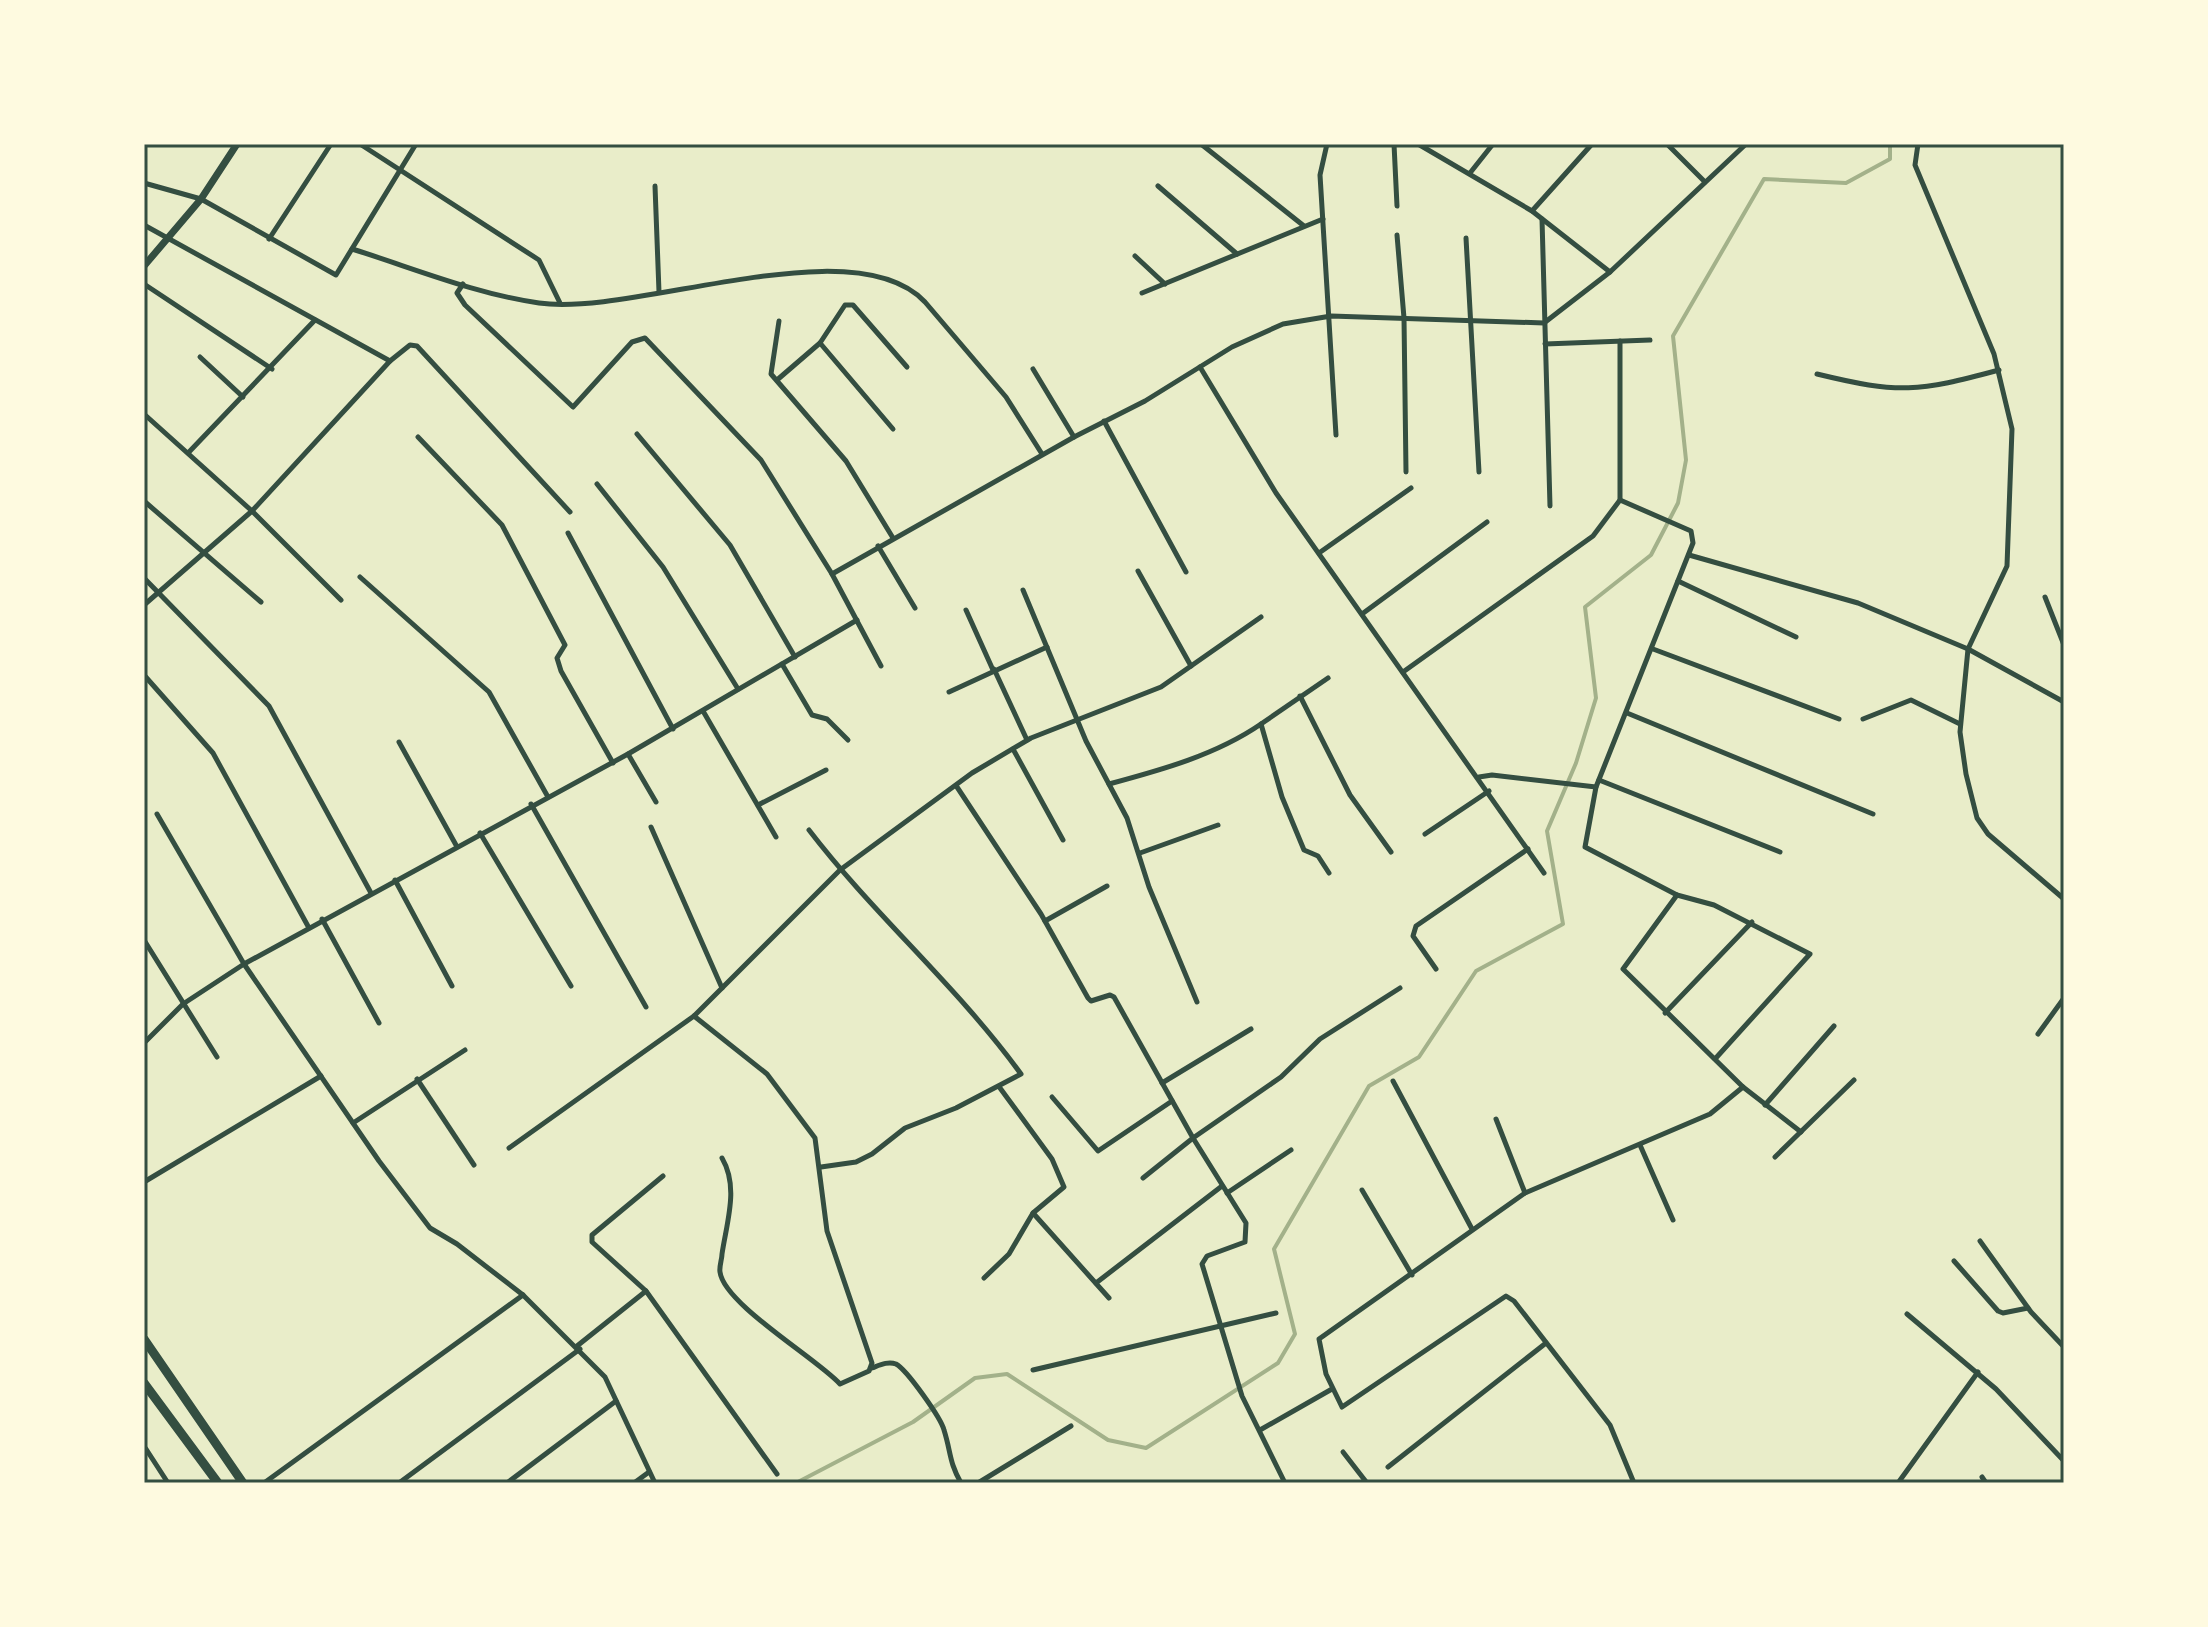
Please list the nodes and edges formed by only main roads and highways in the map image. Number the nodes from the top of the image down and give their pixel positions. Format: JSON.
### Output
{"nodes":[{"id":1,"x":144,"y":1339,"type":"edge"},
{"id":2,"x":144,"y":1383,"type":"edge"},
{"id":3,"x":218,"y":1483,"type":"edge"},
{"id":4,"x":243,"y":1483,"type":"edge"}],
"edges":[{"from":1,"to":4,"type":"highway"},
{"from":2,"to":3,"type":"highway"}]}
